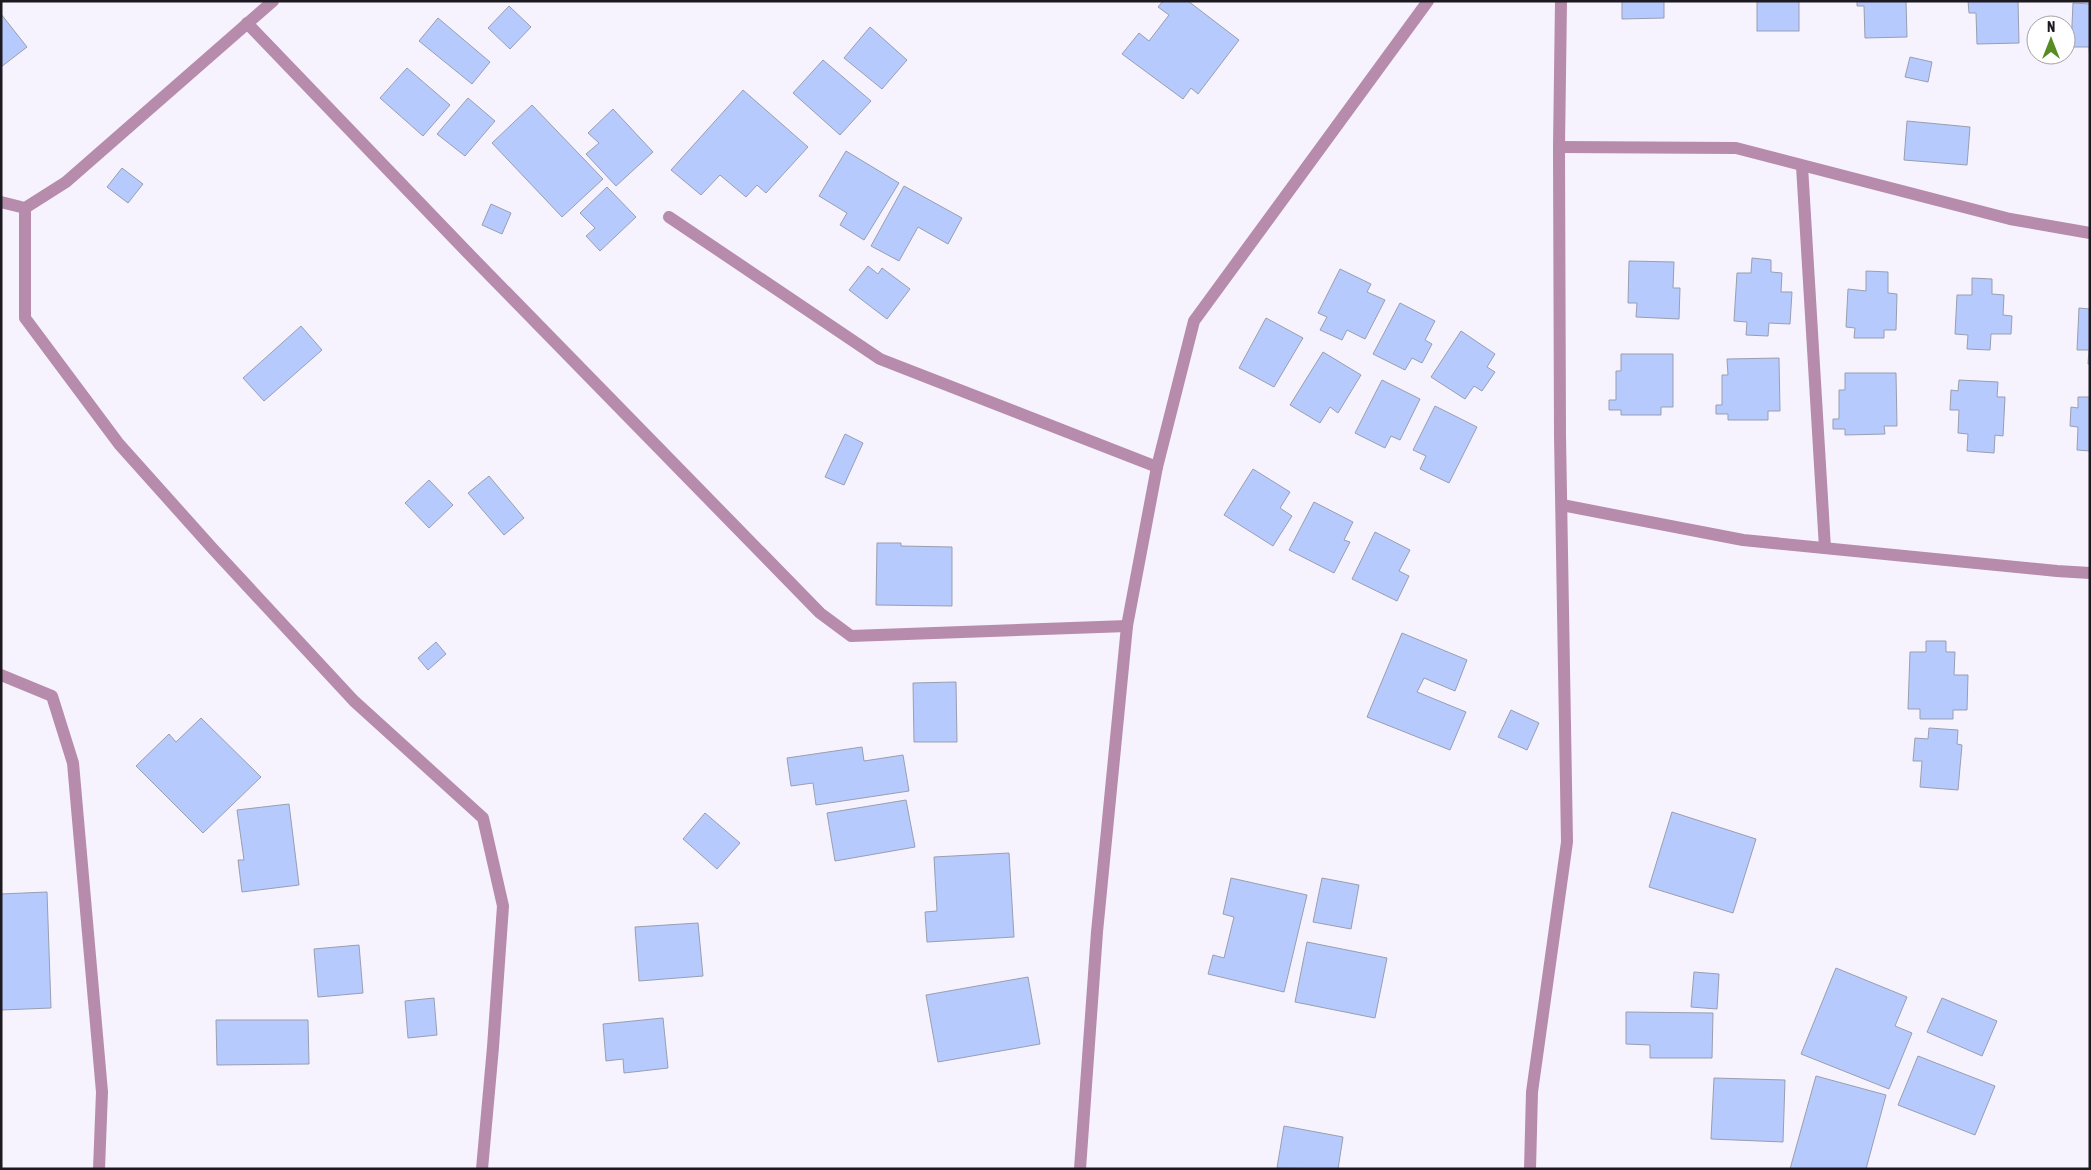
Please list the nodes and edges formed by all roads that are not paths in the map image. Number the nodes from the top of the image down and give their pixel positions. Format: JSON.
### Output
{"nodes":[{"id":1,"x":273,"y":1,"type":"edge"},
{"id":2,"x":1428,"y":1,"type":"edge"},
{"id":3,"x":1561,"y":1,"type":"edge"},
{"id":4,"x":247,"y":23,"type":"junction"},
{"id":5,"x":1559,"y":147,"type":"junction"},
{"id":6,"x":1802,"y":166,"type":"junction"},
{"id":7,"x":1,"y":202,"type":"edge"},
{"id":8,"x":25,"y":208,"type":"junction"},
{"id":9,"x":669,"y":217,"type":"dead end"},
{"id":10,"x":2090,"y":233,"type":"edge"},
{"id":11,"x":1157,"y":467,"type":"junction"},
{"id":12,"x":1562,"y":506,"type":"junction"},
{"id":13,"x":1824,"y":548,"type":"junction"},
{"id":14,"x":2090,"y":573,"type":"edge"},
{"id":15,"x":1127,"y":626,"type":"junction"},
{"id":16,"x":1,"y":675,"type":"edge"},
{"id":17,"x":100,"y":1169,"type":"edge"},
{"id":18,"x":482,"y":1169,"type":"edge"},
{"id":19,"x":1080,"y":1169,"type":"edge"},
{"id":20,"x":1530,"y":1169,"type":"edge"}],
"edges":[{"from":1,"to":4,"type":"street"},
{"from":2,"to":11,"type":"street"},
{"from":3,"to":5,"type":"street"},
{"from":4,"to":8,"type":"street"},
{"from":4,"to":15,"type":"street"},
{"from":5,"to":6,"type":"street"},
{"from":5,"to":12,"type":"street"},
{"from":6,"to":10,"type":"street"},
{"from":6,"to":13,"type":"street"},
{"from":7,"to":8,"type":"street"},
{"from":8,"to":18,"type":"street"},
{"from":9,"to":11,"type":"street"},
{"from":11,"to":15,"type":"street"},
{"from":12,"to":13,"type":"street"},
{"from":12,"to":20,"type":"street"},
{"from":13,"to":14,"type":"street"},
{"from":15,"to":19,"type":"street"},
{"from":16,"to":17,"type":"street"}]}
